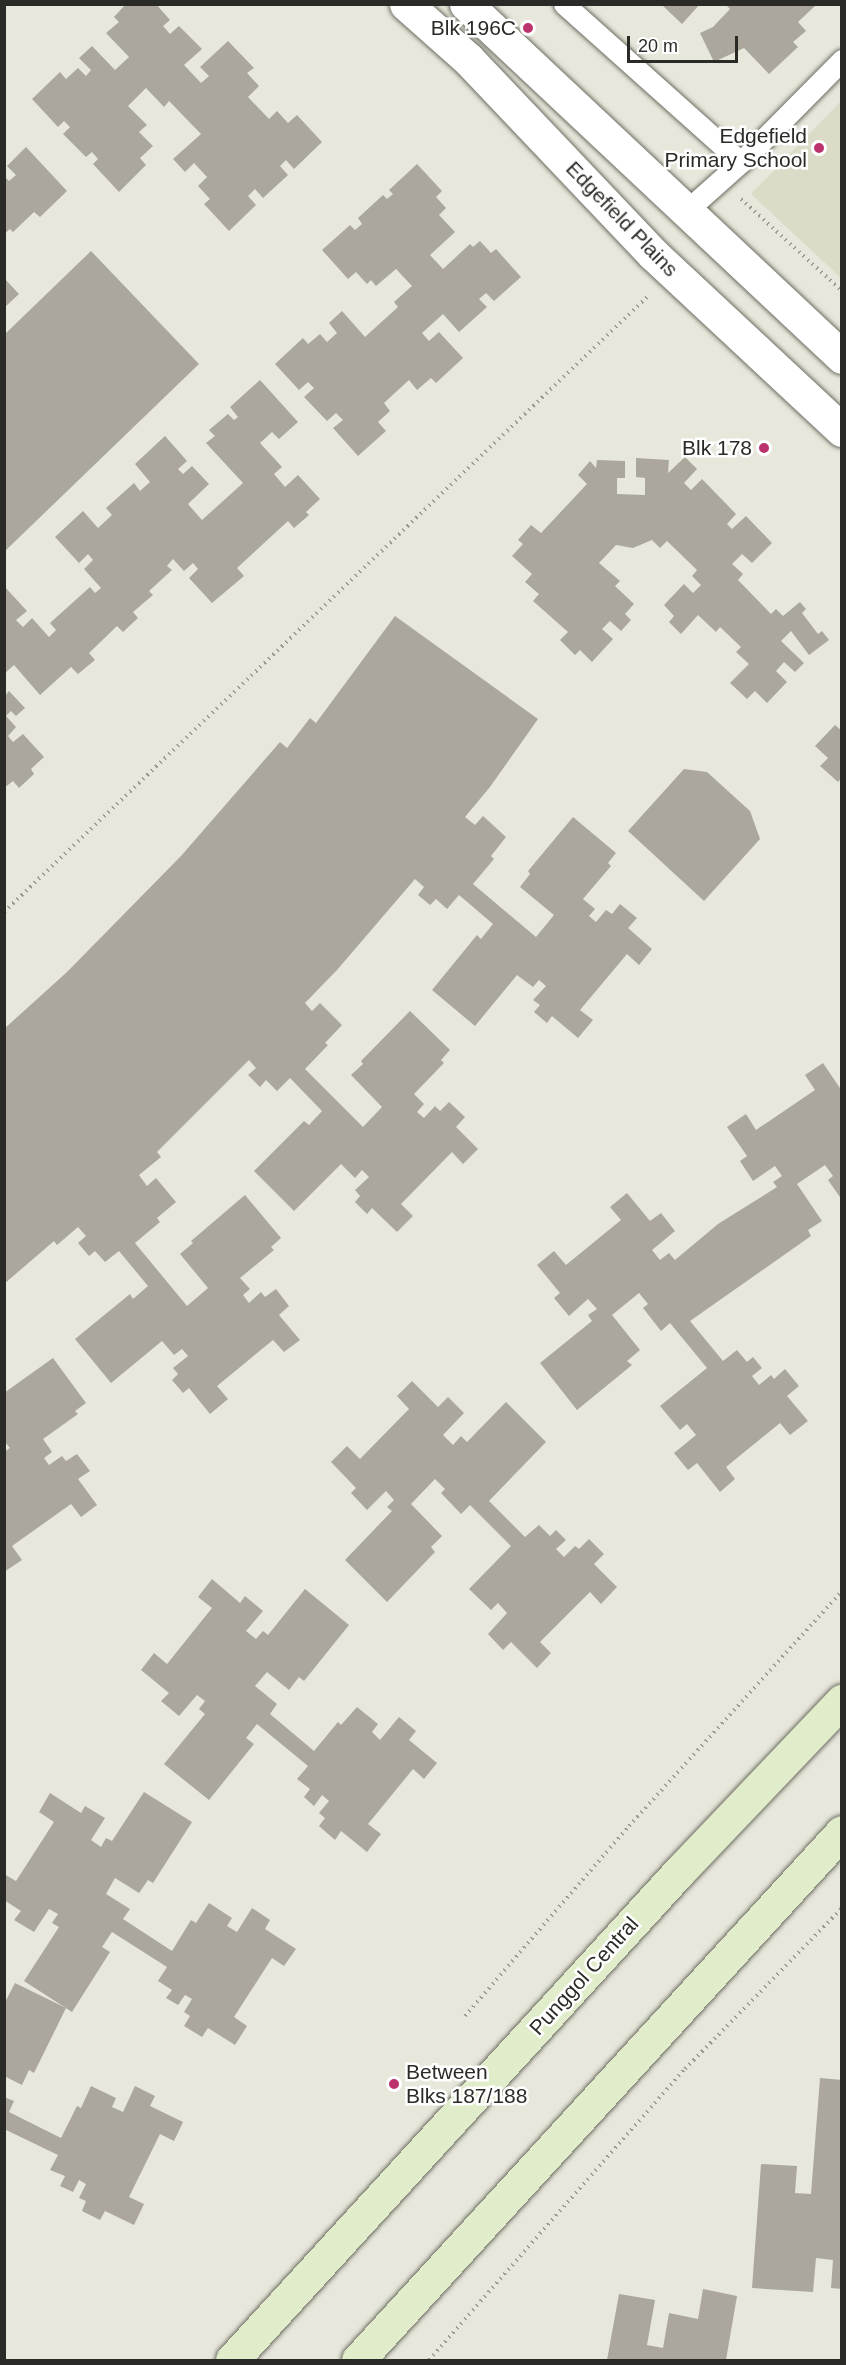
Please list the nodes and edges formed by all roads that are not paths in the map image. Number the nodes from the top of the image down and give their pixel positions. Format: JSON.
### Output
{"nodes":[{"id":1,"x":406,"y":4,"type":"edge"},
{"id":2,"x":466,"y":4,"type":"edge"},
{"id":3,"x":564,"y":4,"type":"edge"},
{"id":4,"x":842,"y":60,"type":"edge"},
{"id":5,"x":741,"y":162,"type":"junction"},
{"id":6,"x":686,"y":211,"type":"junction"},
{"id":7,"x":842,"y":357,"type":"edge"},
{"id":8,"x":842,"y":430,"type":"edge"},
{"id":9,"x":842,"y":1701,"type":"edge"},
{"id":10,"x":842,"y":1832,"type":"edge"},
{"id":11,"x":232,"y":2361,"type":"edge"},
{"id":12,"x":358,"y":2361,"type":"edge"}],
"edges":[{"from":1,"to":8,"type":"street","name":"Edgefield Plains"},
{"from":2,"to":6,"type":"street"},
{"from":3,"to":5,"type":"lane"},
{"from":4,"to":5,"type":"lane"},
{"from":5,"to":6,"type":"lane"},
{"from":6,"to":7,"type":"street"},
{"from":9,"to":11,"type":"main road","name":"Punggol Central"},
{"from":10,"to":12,"type":"main road"}]}
